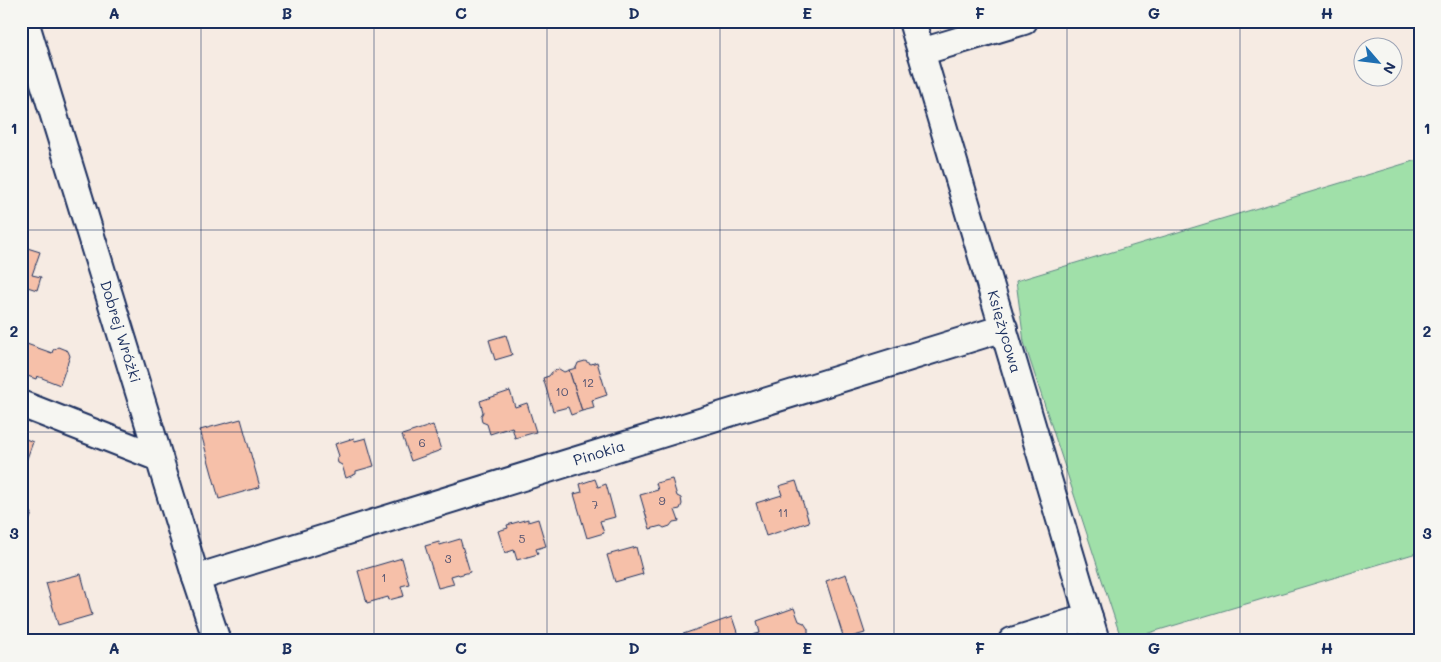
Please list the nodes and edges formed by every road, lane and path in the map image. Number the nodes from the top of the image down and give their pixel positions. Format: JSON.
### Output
{"nodes":[{"id":1,"x":25,"y":21,"type":"edge"},
{"id":2,"x":912,"y":21,"type":"edge"},
{"id":3,"x":1024,"y":21,"type":"edge"},
{"id":4,"x":922,"y":52,"type":"junction"},
{"id":5,"x":1004,"y":328,"type":"junction"},
{"id":6,"x":21,"y":404,"type":"edge"},
{"id":7,"x":159,"y":458,"type":"junction"},
{"id":8,"x":196,"y":578,"type":"junction"},
{"id":9,"x":1093,"y":629,"type":"edge"},
{"id":10,"x":217,"y":641,"type":"edge"},
{"id":11,"x":1012,"y":641,"type":"edge"}],
"edges":[{"from":1,"to":7,"type":"street","name":"Dobrej Wróżki"},
{"from":2,"to":4,"type":"street","name":"Księżycowa"},
{"from":3,"to":4,"type":"street"},
{"from":4,"to":5,"type":"street","name":"Księżycowa"},
{"from":5,"to":8,"type":"street","name":"Pinokia"},
{"from":5,"to":9,"type":"street","name":"Księżycowa"},
{"from":6,"to":7,"type":"street"},
{"from":7,"to":8,"type":"street","name":"Dobrej Wróżki"},
{"from":8,"to":10,"type":"street","name":"Dobrej Wróżki"},
{"from":9,"to":11,"type":"street"}]}
